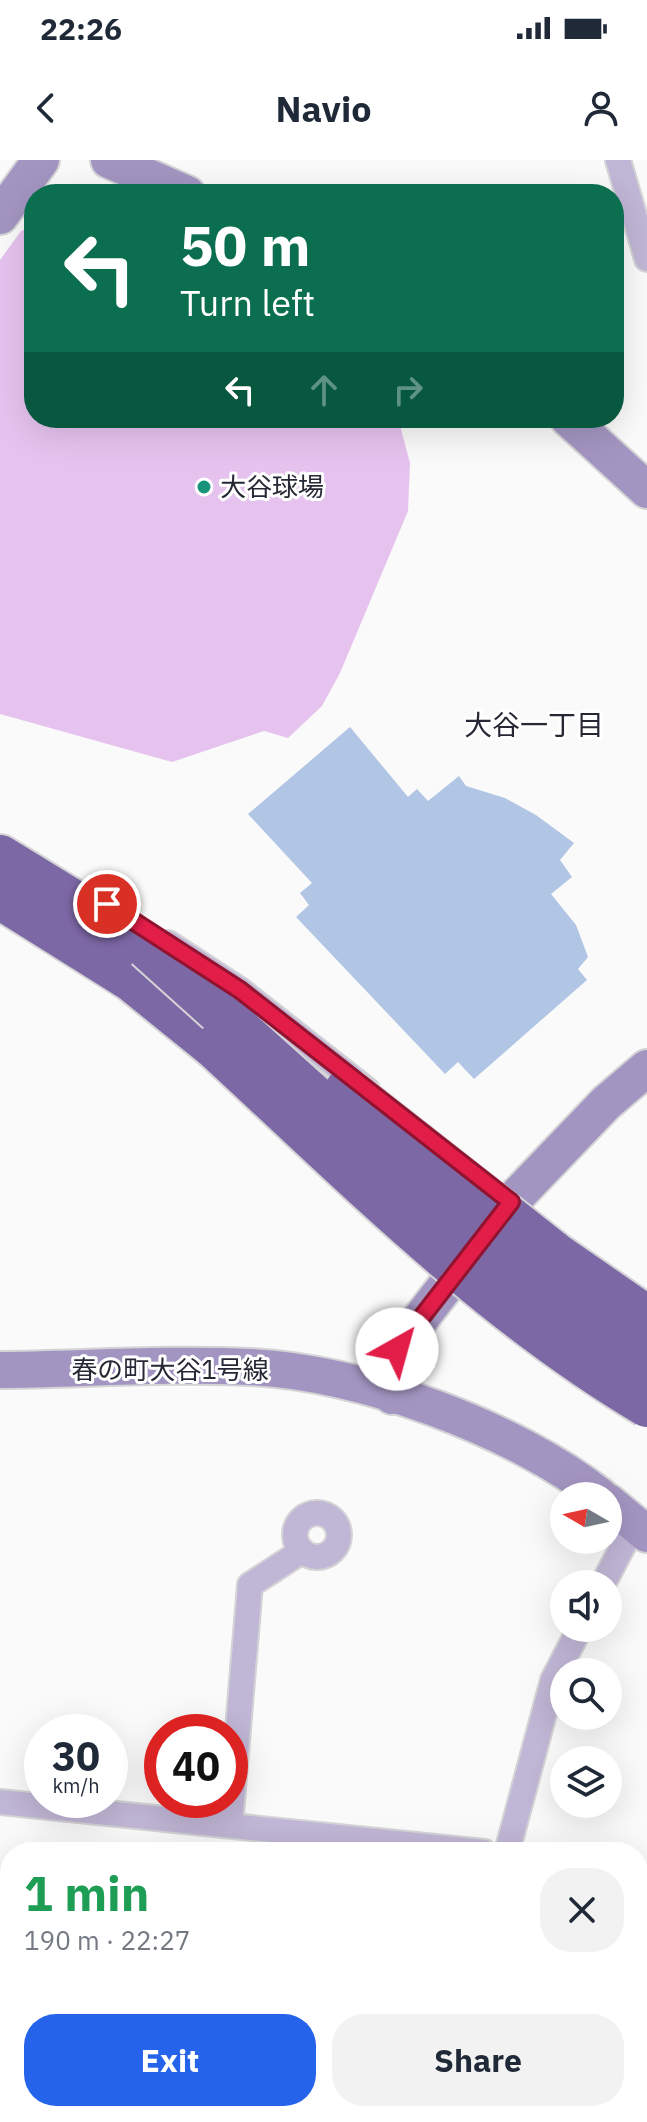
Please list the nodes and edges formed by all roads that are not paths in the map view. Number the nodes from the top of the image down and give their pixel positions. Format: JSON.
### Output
{"nodes":[{"id":1,"x":41,"y":160,"type":"edge"},
{"id":2,"x":109,"y":160,"type":"edge"},
{"id":3,"x":618,"y":160,"type":"edge"},
{"id":4,"x":164,"y":184,"type":"edge"},
{"id":5,"x":640,"y":213,"type":"edge"},
{"id":6,"x":0,"y":216,"type":"edge"},
{"id":7,"x":647,"y":259,"type":"edge"},
{"id":8,"x":580,"y":428,"type":"edge"},
{"id":9,"x":645,"y":483,"type":"edge"},
{"id":10,"x":0,"y":834,"type":"edge"},
{"id":11,"x":0,"y":857,"type":"edge"},
{"id":12,"x":0,"y":897,"type":"edge"},
{"id":13,"x":147,"y":947,"type":"junction"},
{"id":14,"x":647,"y":1068,"type":"edge"},
{"id":15,"x":511,"y":1202,"type":"junction"},
{"id":16,"x":647,"y":1296,"type":"edge"},
{"id":17,"x":647,"y":1318,"type":"edge"},
{"id":18,"x":647,"y":1364,"type":"edge"},
{"id":19,"x":0,"y":1370,"type":"edge"},
{"id":20,"x":392,"y":1396,"type":"junction"},
{"id":21,"x":647,"y":1405,"type":"edge"},
{"id":22,"x":579,"y":1482,"type":"edge"},
{"id":23,"x":630,"y":1520,"type":"edge"},
{"id":24,"x":302,"y":1551,"type":"dead end"},
{"id":25,"x":609,"y":1570,"type":"edge"},
{"id":26,"x":573,"y":1642,"type":"edge"},
{"id":27,"x":0,"y":1802,"type":"edge"},
{"id":28,"x":230,"y":1825,"type":"junction"},
{"id":29,"x":390,"y":1842,"type":"edge"},
{"id":30,"x":510,"y":1842,"type":"edge"}],
"edges":[{"from":1,"to":6,"type":"street"},
{"from":2,"to":4,"type":"street"},
{"from":3,"to":5,"type":"street"},
{"from":5,"to":7,"type":"street"},
{"from":8,"to":9,"type":"street"},
{"from":10,"to":15,"type":"street"},
{"from":11,"to":13,"type":"highway"},
{"from":12,"to":21,"type":"highway","bridge":true},
{"from":13,"to":17,"type":"highway","bridge":true},
{"from":13,"to":18,"type":"highway","bridge":true},
{"from":14,"to":15,"type":"street"},
{"from":15,"to":16,"type":"street"},
{"from":15,"to":20,"type":"street"},
{"from":19,"to":20,"type":"street","name":"春の町大谷1号線"},
{"from":20,"to":22,"type":"street","name":"春の町大谷1号線"},
{"from":23,"to":25,"type":"street"},
{"from":24,"to":28,"type":"street"},
{"from":26,"to":30,"type":"street"},
{"from":27,"to":28,"type":"street"},
{"from":28,"to":29,"type":"street"}]}
